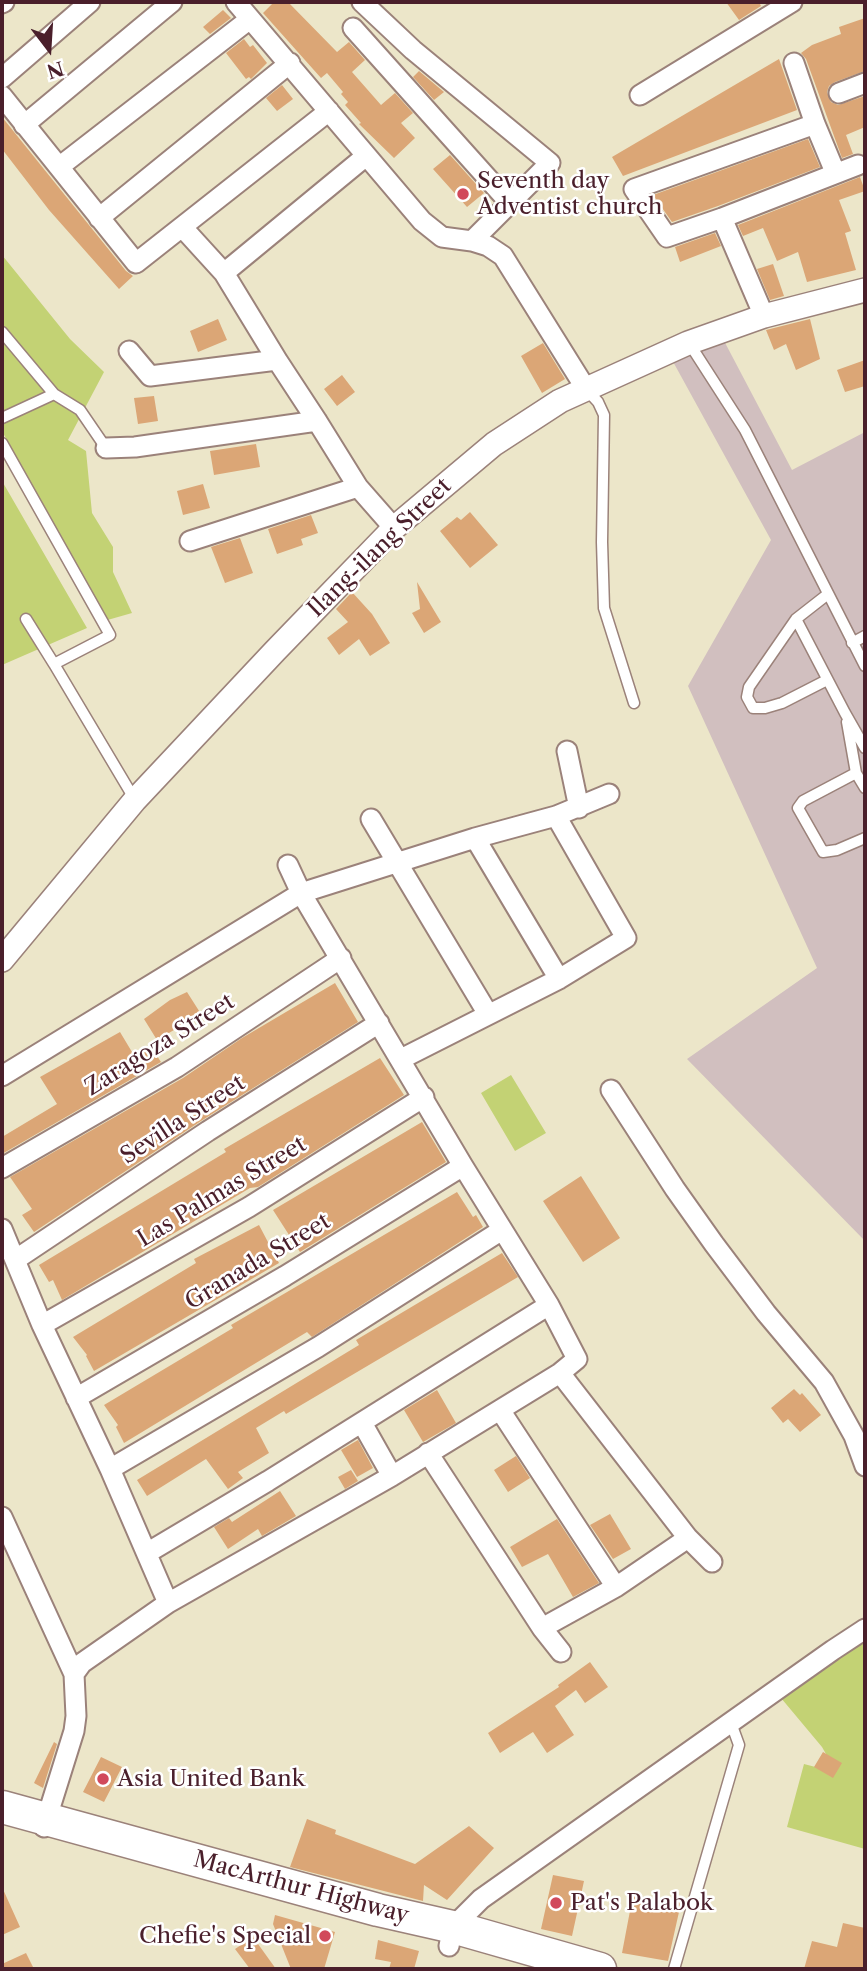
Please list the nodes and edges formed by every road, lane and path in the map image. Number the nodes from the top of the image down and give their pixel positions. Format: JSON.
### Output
{"nodes":[{"id":1,"x":90,"y":2,"type":"edge"},
{"id":2,"x":172,"y":2,"type":"edge"},
{"id":3,"x":236,"y":2,"type":"edge"},
{"id":4,"x":362,"y":2,"type":"edge"},
{"id":5,"x":792,"y":2,"type":"edge"},
{"id":6,"x":250,"y":19,"type":"junction"},
{"id":7,"x":353,"y":29,"type":"dead end"},
{"id":8,"x":290,"y":63,"type":"junction"},
{"id":9,"x":794,"y":63,"type":"dead end"},
{"id":10,"x":2,"y":78,"type":"edge"},
{"id":11,"x":865,"y":83,"type":"edge"},
{"id":12,"x":839,"y":93,"type":"dead end"},
{"id":13,"x":640,"y":95,"type":"dead end"},
{"id":14,"x":2,"y":96,"type":"edge"},
{"id":15,"x":329,"y":111,"type":"junction"},
{"id":16,"x":815,"y":124,"type":"junction"},
{"id":17,"x":24,"y":125,"type":"junction"},
{"id":18,"x":366,"y":156,"type":"junction"},
{"id":19,"x":858,"y":165,"type":"dead end"},
{"id":20,"x":59,"y":167,"type":"junction"},
{"id":21,"x":835,"y":172,"type":"junction"},
{"id":22,"x":509,"y":202,"type":"junction"},
{"id":23,"x":99,"y":218,"type":"junction"},
{"id":24,"x":722,"y":218,"type":"junction"},
{"id":25,"x":183,"y":228,"type":"junction"},
{"id":26,"x":472,"y":241,"type":"junction"},
{"id":27,"x":224,"y":273,"type":"junction"},
{"id":28,"x":865,"y":290,"type":"edge"},
{"id":29,"x":764,"y":316,"type":"junction"},
{"id":30,"x":2,"y":332,"type":"edge"},
{"id":31,"x":688,"y":343,"type":"junction"},
{"id":32,"x":128,"y":351,"type":"dead end"},
{"id":33,"x":277,"y":360,"type":"junction"},
{"id":34,"x":586,"y":389,"type":"junction"},
{"id":35,"x":54,"y":394,"type":"junction"},
{"id":36,"x":2,"y":418,"type":"edge"},
{"id":37,"x":317,"y":421,"type":"junction"},
{"id":38,"x":2,"y":443,"type":"edge"},
{"id":39,"x":106,"y":448,"type":"joint"},
{"id":40,"x":358,"y":487,"type":"junction"},
{"id":41,"x":394,"y":528,"type":"junction"},
{"id":42,"x":190,"y":541,"type":"dead end"},
{"id":43,"x":828,"y":594,"type":"junction"},
{"id":44,"x":796,"y":619,"type":"junction"},
{"id":45,"x":26,"y":620,"type":"dead end"},
{"id":46,"x":865,"y":636,"type":"edge"},
{"id":47,"x":852,"y":643,"type":"junction"},
{"id":48,"x":54,"y":664,"type":"junction"},
{"id":49,"x":865,"y":666,"type":"edge"},
{"id":50,"x":827,"y":680,"type":"junction"},
{"id":51,"x":634,"y":703,"type":"dead end"},
{"id":52,"x":845,"y":713,"type":"junction"},
{"id":53,"x":865,"y":748,"type":"edge"},
{"id":54,"x":566,"y":751,"type":"dead end"},
{"id":55,"x":856,"y":773,"type":"junction"},
{"id":56,"x":865,"y":788,"type":"edge"},
{"id":57,"x":609,"y":794,"type":"dead end"},
{"id":58,"x":135,"y":800,"type":"junction"},
{"id":59,"x":579,"y":808,"type":"junction"},
{"id":60,"x":556,"y":816,"type":"junction"},
{"id":61,"x":371,"y":819,"type":"dead end"},
{"id":62,"x":475,"y":838,"type":"junction"},
{"id":63,"x":865,"y":838,"type":"edge"},
{"id":64,"x":397,"y":862,"type":"junction"},
{"id":65,"x":288,"y":865,"type":"dead end"},
{"id":66,"x":301,"y":893,"type":"junction"},
{"id":67,"x":341,"y":958,"type":"junction"},
{"id":68,"x":2,"y":960,"type":"edge"},
{"id":69,"x":559,"y":979,"type":"junction"},
{"id":70,"x":488,"y":1014,"type":"junction"},
{"id":71,"x":379,"y":1023,"type":"junction"},
{"id":72,"x":401,"y":1059,"type":"junction"},
{"id":73,"x":2,"y":1076,"type":"edge"},
{"id":74,"x":611,"y":1090,"type":"dead end"},
{"id":75,"x":424,"y":1097,"type":"junction"},
{"id":76,"x":463,"y":1166,"type":"junction"},
{"id":77,"x":2,"y":1168,"type":"edge"},
{"id":78,"x":2,"y":1229,"type":"edge"},
{"id":79,"x":502,"y":1230,"type":"junction"},
{"id":80,"x":15,"y":1260,"type":"junction"},
{"id":81,"x":550,"y":1305,"type":"junction"},
{"id":82,"x":42,"y":1325,"type":"junction"},
{"id":83,"x":560,"y":1373,"type":"junction"},
{"id":84,"x":76,"y":1398,"type":"junction"},
{"id":85,"x":500,"y":1410,"type":"junction"},
{"id":86,"x":362,"y":1423,"type":"junction"},
{"id":87,"x":428,"y":1453,"type":"junction"},
{"id":88,"x":865,"y":1466,"type":"edge"},
{"id":89,"x":110,"y":1469,"type":"junction"},
{"id":90,"x":392,"y":1476,"type":"junction"},
{"id":91,"x":2,"y":1517,"type":"edge"},
{"id":92,"x":688,"y":1538,"type":"junction"},
{"id":93,"x":147,"y":1553,"type":"junction"},
{"id":94,"x":712,"y":1562,"type":"dead end"},
{"id":95,"x":616,"y":1587,"type":"junction"},
{"id":96,"x":168,"y":1603,"type":"junction"},
{"id":97,"x":542,"y":1628,"type":"junction"},
{"id":98,"x":865,"y":1629,"type":"edge"},
{"id":99,"x":561,"y":1652,"type":"dead end"},
{"id":100,"x":74,"y":1675,"type":"junction"},
{"id":101,"x":731,"y":1723,"type":"junction"},
{"id":102,"x":2,"y":1807,"type":"edge"},
{"id":103,"x":2,"y":1823,"type":"edge"},
{"id":104,"x":44,"y":1827,"type":"junction"},
{"id":105,"x":451,"y":1936,"type":"junction"},
{"id":106,"x":540,"y":1969,"type":"edge"},
{"id":107,"x":600,"y":1969,"type":"edge"},
{"id":108,"x":674,"y":1969,"type":"edge"}],
"edges":[{"from":1,"to":10,"type":"street"},
{"from":2,"to":17,"type":"street"},
{"from":3,"to":6,"type":"street"},
{"from":4,"to":22,"type":"street"},
{"from":5,"to":13,"type":"street"},
{"from":6,"to":8,"type":"street"},
{"from":6,"to":20,"type":"street"},
{"from":7,"to":22,"type":"street"},
{"from":8,"to":15,"type":"street"},
{"from":8,"to":23,"type":"street"},
{"from":9,"to":16,"type":"street"},
{"from":11,"to":12,"type":"street"},
{"from":14,"to":17,"type":"street"},
{"from":15,"to":18,"type":"street"},
{"from":15,"to":25,"type":"street"},
{"from":16,"to":21,"type":"street"},
{"from":16,"to":24,"type":"street"},
{"from":17,"to":20,"type":"street"},
{"from":18,"to":26,"type":"street"},
{"from":18,"to":27,"type":"street"},
{"from":19,"to":21,"type":"street"},
{"from":20,"to":23,"type":"street"},
{"from":21,"to":24,"type":"street"},
{"from":22,"to":26,"type":"street"},
{"from":23,"to":25,"type":"street"},
{"from":24,"to":29,"type":"street"},
{"from":25,"to":27,"type":"street"},
{"from":26,"to":34,"type":"street"},
{"from":27,"to":33,"type":"street"},
{"from":28,"to":29,"type":"street","name":"Ilang-ilang Street"},
{"from":29,"to":31,"type":"street","name":"Ilang-ilang Street"},
{"from":30,"to":35,"type":"lane"},
{"from":31,"to":34,"type":"street","name":"Ilang-ilang Street"},
{"from":31,"to":43,"type":"lane"},
{"from":32,"to":33,"type":"street"},
{"from":33,"to":37,"type":"street"},
{"from":34,"to":41,"type":"street","name":"Ilang-ilang Street"},
{"from":34,"to":51,"type":"lane"},
{"from":35,"to":36,"type":"lane"},
{"from":35,"to":39,"type":"lane"},
{"from":37,"to":39,"type":"street"},
{"from":37,"to":40,"type":"street"},
{"from":38,"to":48,"type":"lane"},
{"from":40,"to":41,"type":"street"},
{"from":40,"to":42,"type":"street"},
{"from":41,"to":58,"type":"street","name":"Ilang-ilang Street"},
{"from":43,"to":44,"type":"lane"},
{"from":43,"to":47,"type":"lane"},
{"from":44,"to":50,"type":"lane"},
{"from":44,"to":50,"type":"lane"},
{"from":45,"to":48,"type":"lane"},
{"from":46,"to":47,"type":"lane"},
{"from":47,"to":49,"type":"lane"},
{"from":48,"to":58,"type":"lane"},
{"from":50,"to":52,"type":"lane"},
{"from":52,"to":53,"type":"lane"},
{"from":52,"to":55,"type":"lane"},
{"from":54,"to":59,"type":"street"},
{"from":55,"to":56,"type":"lane"},
{"from":55,"to":63,"type":"lane"},
{"from":57,"to":59,"type":"street"},
{"from":58,"to":68,"type":"street","name":"Ilang-ilang Street"},
{"from":59,"to":60,"type":"street"},
{"from":60,"to":62,"type":"street"},
{"from":60,"to":69,"type":"street"},
{"from":61,"to":64,"type":"street"},
{"from":62,"to":64,"type":"street"},
{"from":62,"to":69,"type":"street"},
{"from":64,"to":66,"type":"street"},
{"from":64,"to":70,"type":"street"},
{"from":65,"to":66,"type":"street"},
{"from":66,"to":67,"type":"street"},
{"from":66,"to":73,"type":"street"},
{"from":67,"to":71,"type":"street"},
{"from":67,"to":77,"type":"street","name":"Zaragoza Street"},
{"from":69,"to":70,"type":"street"},
{"from":70,"to":72,"type":"street"},
{"from":71,"to":72,"type":"street"},
{"from":71,"to":80,"type":"street","name":"Sevilla Street"},
{"from":72,"to":75,"type":"street"},
{"from":74,"to":88,"type":"street"},
{"from":75,"to":76,"type":"street"},
{"from":75,"to":82,"type":"street","name":"Las Palmas Street"},
{"from":76,"to":79,"type":"street"},
{"from":76,"to":84,"type":"street","name":"Granada Street"},
{"from":78,"to":80,"type":"street"},
{"from":79,"to":81,"type":"street"},
{"from":79,"to":89,"type":"street"},
{"from":80,"to":82,"type":"street"},
{"from":81,"to":83,"type":"street"},
{"from":81,"to":86,"type":"street"},
{"from":82,"to":84,"type":"street"},
{"from":83,"to":85,"type":"street"},
{"from":83,"to":92,"type":"street"},
{"from":84,"to":89,"type":"street"},
{"from":85,"to":87,"type":"street"},
{"from":85,"to":95,"type":"street"},
{"from":86,"to":90,"type":"street"},
{"from":86,"to":93,"type":"street"},
{"from":87,"to":90,"type":"street"},
{"from":87,"to":97,"type":"street"},
{"from":89,"to":93,"type":"street"},
{"from":90,"to":96,"type":"street"},
{"from":91,"to":100,"type":"street"},
{"from":92,"to":94,"type":"street"},
{"from":92,"to":95,"type":"street"},
{"from":93,"to":96,"type":"street"},
{"from":95,"to":97,"type":"street"},
{"from":96,"to":100,"type":"street"},
{"from":97,"to":99,"type":"street"},
{"from":98,"to":101,"type":"street"},
{"from":100,"to":104,"type":"street"},
{"from":101,"to":105,"type":"street"},
{"from":101,"to":108,"type":"lane"},
{"from":102,"to":104,"type":"highway","name":"MacArthur Highway"},
{"from":103,"to":104,"type":"highway","name":"MacArthur Highway"},
{"from":104,"to":105,"type":"highway","name":"MacArthur Highway"},
{"from":105,"to":106,"type":"highway","name":"MacArthur Highway"},
{"from":105,"to":107,"type":"highway","name":"MacArthur Highway"}]}
